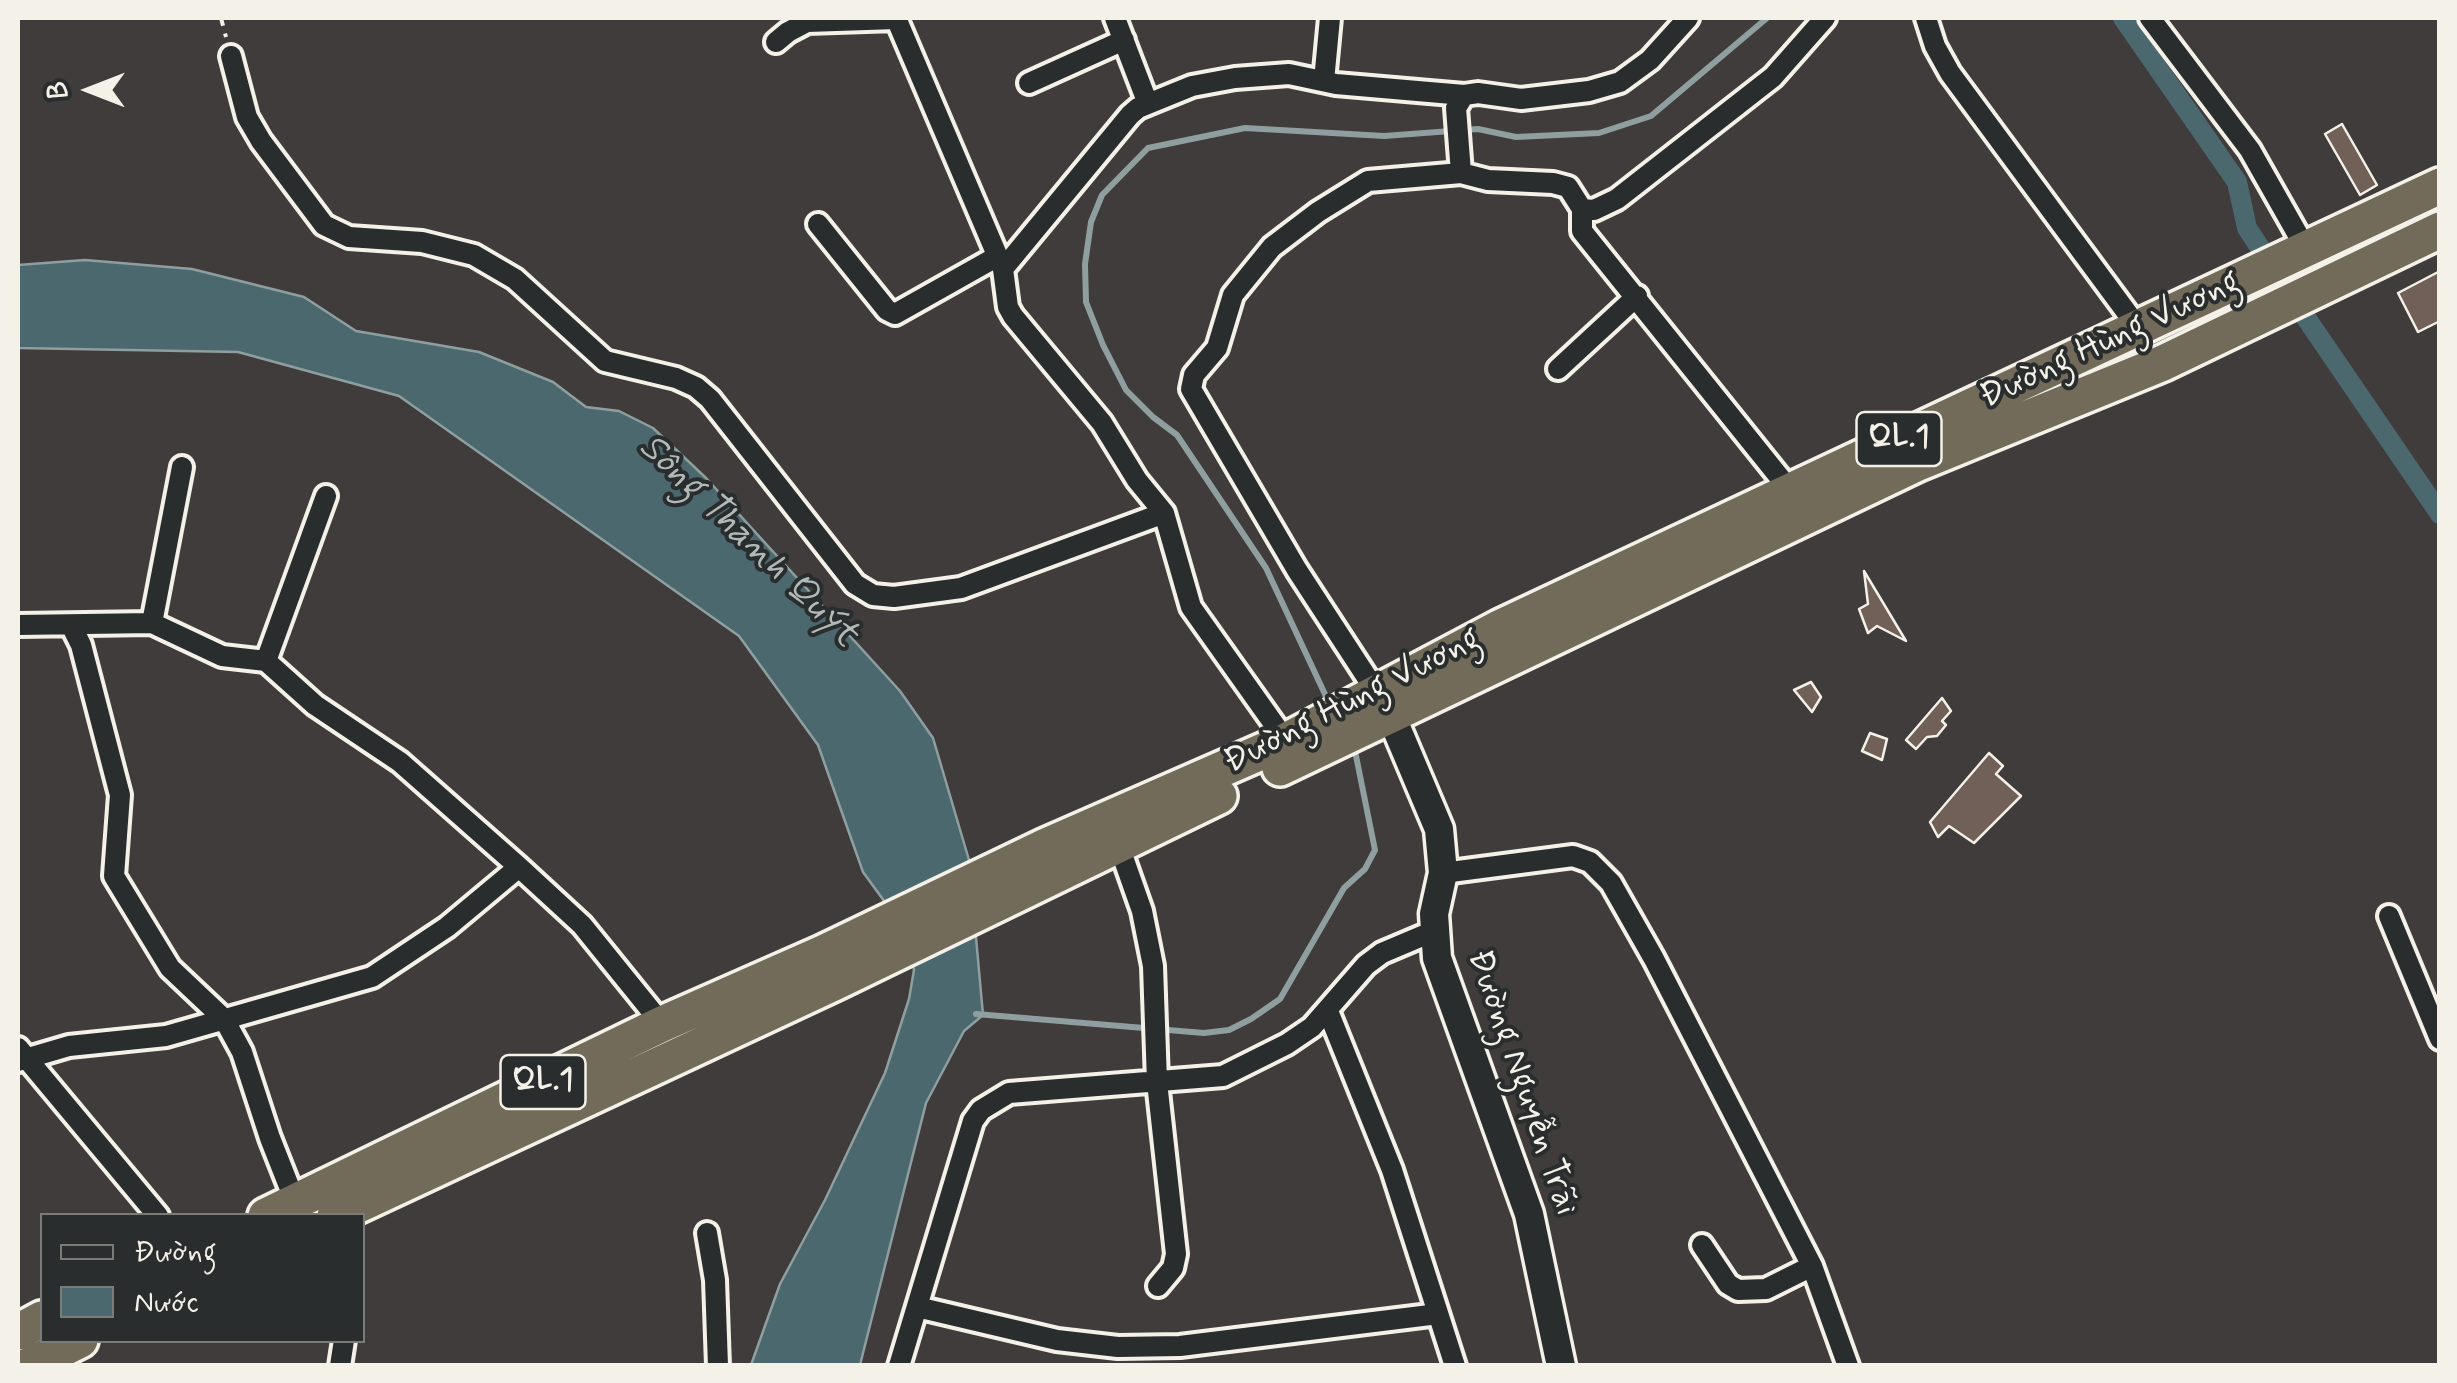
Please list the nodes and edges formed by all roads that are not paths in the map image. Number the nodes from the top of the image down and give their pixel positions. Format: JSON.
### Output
{"nodes":[{"id":1,"x":896,"y":18,"type":"edge"},
{"id":2,"x":1115,"y":18,"type":"edge"},
{"id":3,"x":1330,"y":18,"type":"edge"},
{"id":4,"x":1688,"y":18,"type":"edge"},
{"id":5,"x":1825,"y":18,"type":"edge"},
{"id":6,"x":1926,"y":18,"type":"edge"},
{"id":7,"x":2150,"y":18,"type":"edge"},
{"id":8,"x":1124,"y":40,"type":"junction"},
{"id":9,"x":776,"y":42,"type":"dead end"},
{"id":10,"x":231,"y":56,"type":"dead end"},
{"id":11,"x":1324,"y":82,"type":"junction"},
{"id":12,"x":1029,"y":83,"type":"dead end"},
{"id":13,"x":1464,"y":96,"type":"junction"},
{"id":14,"x":1148,"y":104,"type":"junction"},
{"id":15,"x":1461,"y":173,"type":"junction"},
{"id":16,"x":2440,"y":186,"type":"edge"},
{"id":17,"x":1582,"y":209,"type":"junction"},
{"id":18,"x":818,"y":224,"type":"dead end"},
{"id":19,"x":2440,"y":230,"type":"edge"},
{"id":20,"x":2306,"y":249,"type":"junction"},
{"id":21,"x":1000,"y":262,"type":"junction"},
{"id":22,"x":1637,"y":296,"type":"junction"},
{"id":23,"x":2140,"y":330,"type":"junction"},
{"id":24,"x":1558,"y":369,"type":"dead end"},
{"id":25,"x":182,"y":467,"type":"dead end"},
{"id":26,"x":1788,"y":489,"type":"junction"},
{"id":27,"x":326,"y":496,"type":"dead end"},
{"id":28,"x":1164,"y":514,"type":"junction"},
{"id":29,"x":152,"y":624,"type":"junction"},
{"id":30,"x":18,"y":625,"type":"edge"},
{"id":31,"x":71,"y":625,"type":"junction"},
{"id":32,"x":266,"y":661,"type":"junction"},
{"id":33,"x":1376,"y":701,"type":"junction"},
{"id":34,"x":1306,"y":740,"type":"junction"},
{"id":35,"x":1118,"y":843,"type":"junction"},
{"id":36,"x":1052,"y":860,"type":"junction"},
{"id":37,"x":519,"y":867,"type":"junction"},
{"id":38,"x":1443,"y":873,"type":"junction"},
{"id":39,"x":2389,"y":916,"type":"dead end"},
{"id":40,"x":1434,"y":930,"type":"junction"},
{"id":41,"x":830,"y":968,"type":"junction"},
{"id":42,"x":1328,"y":1011,"type":"junction"},
{"id":43,"x":224,"y":1019,"type":"junction"},
{"id":44,"x":662,"y":1024,"type":"junction"},
{"id":45,"x":2440,"y":1038,"type":"edge"},
{"id":46,"x":20,"y":1056,"type":"edge"},
{"id":47,"x":1157,"y":1082,"type":"junction"},
{"id":48,"x":309,"y":1209,"type":"edge"},
{"id":49,"x":155,"y":1213,"type":"edge"},
{"id":50,"x":707,"y":1233,"type":"dead end"},
{"id":51,"x":1702,"y":1245,"type":"dead end"},
{"id":52,"x":1812,"y":1266,"type":"junction"},
{"id":53,"x":1158,"y":1286,"type":"dead end"},
{"id":54,"x":917,"y":1307,"type":"junction"},
{"id":55,"x":1438,"y":1314,"type":"junction"},
{"id":56,"x":40,"y":1320,"type":"edge"},
{"id":57,"x":18,"y":1332,"type":"edge"},
{"id":58,"x":74,"y":1343,"type":"edge"},
{"id":59,"x":28,"y":1366,"type":"edge"},
{"id":60,"x":718,"y":1366,"type":"edge"},
{"id":61,"x":899,"y":1366,"type":"edge"},
{"id":62,"x":1455,"y":1366,"type":"edge"},
{"id":63,"x":1561,"y":1366,"type":"edge"},
{"id":64,"x":1848,"y":1366,"type":"edge"}],
"edges":[{"from":1,"to":9,"type":"street"},
{"from":1,"to":21,"type":"street"},
{"from":2,"to":8,"type":"street"},
{"from":3,"to":11,"type":"street"},
{"from":4,"to":13,"type":"street"},
{"from":5,"to":17,"type":"street"},
{"from":6,"to":23,"type":"street"},
{"from":7,"to":20,"type":"street"},
{"from":8,"to":12,"type":"street"},
{"from":8,"to":14,"type":"street"},
{"from":10,"to":28,"type":"street"},
{"from":11,"to":13,"type":"street"},
{"from":11,"to":14,"type":"street"},
{"from":13,"to":15,"type":"street"},
{"from":14,"to":21,"type":"street"},
{"from":15,"to":17,"type":"street"},
{"from":15,"to":33,"type":"street"},
{"from":16,"to":20,"type":"highway","name":"Đường Hùng Vương","number":"QL.1"},
{"from":17,"to":22,"type":"street"},
{"from":18,"to":21,"type":"street"},
{"from":19,"to":33,"type":"highway","name":"Đường Hùng Vương","number":"QL.1"},
{"from":20,"to":23,"type":"highway","name":"Đường Hùng Vương","number":"QL.1"},
{"from":21,"to":28,"type":"street"},
{"from":22,"to":24,"type":"street"},
{"from":22,"to":26,"type":"street"},
{"from":23,"to":26,"type":"highway","name":"Đường Hùng Vương","number":"QL.1"},
{"from":25,"to":29,"type":"street"},
{"from":26,"to":33,"type":"highway","name":"Đường Hùng Vương","number":"QL.1"},
{"from":27,"to":32,"type":"street"},
{"from":28,"to":34,"type":"street"},
{"from":29,"to":31,"type":"street"},
{"from":29,"to":32,"type":"street"},
{"from":30,"to":31,"type":"street"},
{"from":31,"to":43,"type":"street"},
{"from":32,"to":37,"type":"street"},
{"from":33,"to":34,"type":"highway","name":"Đường Hùng Vương","number":"QL.1"},
{"from":33,"to":38,"type":"street","name":"Đường Nguyễn Trãi"},
{"from":34,"to":35,"type":"highway","name":"Đường Hùng Vương","number":"QL.1"},
{"from":34,"to":36,"type":"highway","name":"Đường Hùng Vương","number":"QL.1"},
{"from":35,"to":36,"type":"highway","name":"Đường Hùng Vương","number":"QL.1"},
{"from":35,"to":47,"type":"street"},
{"from":36,"to":41,"type":"highway","name":"Đường Hùng Vương","number":"QL.1"},
{"from":37,"to":43,"type":"street"},
{"from":37,"to":44,"type":"street"},
{"from":38,"to":40,"type":"street","name":"Đường Nguyễn Trãi"},
{"from":38,"to":52,"type":"street"},
{"from":39,"to":45,"type":"street"},
{"from":40,"to":42,"type":"street"},
{"from":40,"to":63,"type":"street","name":"Đường Nguyễn Trãi"},
{"from":41,"to":44,"type":"highway","name":"Đường Hùng Vương","number":"QL.1"},
{"from":41,"to":48,"type":"highway","name":"Đường Hùng Vương","number":"QL.1"},
{"from":42,"to":47,"type":"street"},
{"from":42,"to":55,"type":"street"},
{"from":43,"to":46,"type":"street"},
{"from":43,"to":48,"type":"street"},
{"from":44,"to":48,"type":"highway","name":"Đường Hùng Vương","number":"QL.1"},
{"from":46,"to":49,"type":"street"},
{"from":47,"to":53,"type":"street"},
{"from":47,"to":54,"type":"street"},
{"from":50,"to":60,"type":"street"},
{"from":51,"to":52,"type":"street"},
{"from":52,"to":64,"type":"street"},
{"from":54,"to":55,"type":"street"},
{"from":54,"to":61,"type":"street"},
{"from":55,"to":62,"type":"street"},
{"from":56,"to":57,"type":"highway"},
{"from":58,"to":59,"type":"highway"}]}
